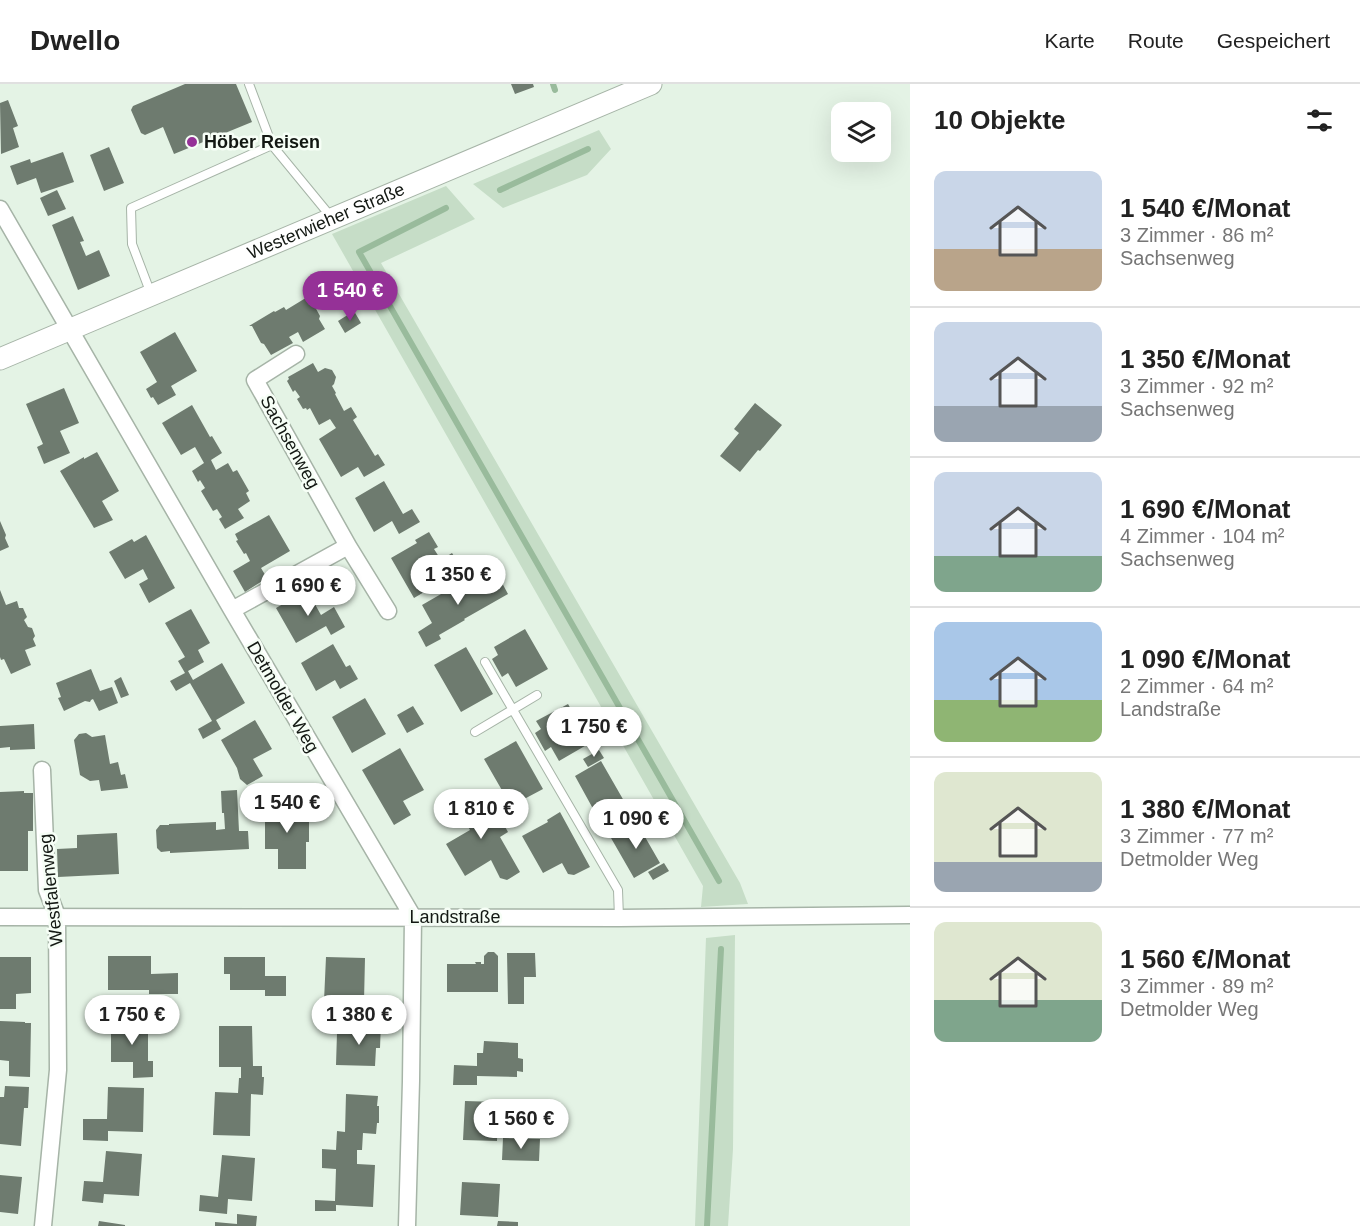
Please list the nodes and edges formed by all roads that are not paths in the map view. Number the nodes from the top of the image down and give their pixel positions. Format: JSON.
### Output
{"nodes":[{"id":1,"x":249,"y":84,"type":"edge"},
{"id":2,"x":651,"y":84,"type":"edge"},
{"id":3,"x":272,"y":145,"type":"junction"},
{"id":4,"x":0,"y":209,"type":"edge"},
{"id":5,"x":333,"y":218,"type":"junction"},
{"id":6,"x":152,"y":295,"type":"junction"},
{"id":7,"x":70,"y":329,"type":"junction"},
{"id":8,"x":296,"y":354,"type":"dead end"},
{"id":9,"x":0,"y":358,"type":"edge"},
{"id":10,"x":348,"y":546,"type":"junction"},
{"id":11,"x":232,"y":610,"type":"junction"},
{"id":12,"x":388,"y":611,"type":"dead end"},
{"id":13,"x":485,"y":662,"type":"dead end"},
{"id":14,"x":537,"y":696,"type":"dead end"},
{"id":15,"x":512,"y":710,"type":"junction"},
{"id":16,"x":475,"y":732,"type":"dead end"},
{"id":17,"x":42,"y":770,"type":"dead end"},
{"id":18,"x":910,"y":915,"type":"edge"},
{"id":19,"x":57,"y":916,"type":"junction"},
{"id":20,"x":0,"y":917,"type":"edge"},
{"id":21,"x":413,"y":917,"type":"junction"},
{"id":22,"x":619,"y":918,"type":"junction"},
{"id":23,"x":43,"y":1226,"type":"edge"},
{"id":24,"x":407,"y":1226,"type":"edge"}],
"edges":[{"from":1,"to":3,"type":"lane"},
{"from":2,"to":5,"type":"street","name":"Westerwieher Straße"},
{"from":3,"to":5,"type":"lane"},
{"from":3,"to":6,"type":"lane"},
{"from":4,"to":7,"type":"street","name":"Detmolder Weg"},
{"from":5,"to":6,"type":"street","name":"Westerwieher Straße"},
{"from":6,"to":7,"type":"street","name":"Westerwieher Straße"},
{"from":7,"to":9,"type":"street","name":"Westerwieher Straße"},
{"from":7,"to":11,"type":"street","name":"Detmolder Weg"},
{"from":8,"to":10,"type":"street","name":"Sachsenweg"},
{"from":10,"to":11,"type":"street"},
{"from":10,"to":12,"type":"street","name":"Sachsenweg"},
{"from":11,"to":21,"type":"street","name":"Detmolder Weg"},
{"from":13,"to":15,"type":"lane"},
{"from":14,"to":15,"type":"lane"},
{"from":15,"to":16,"type":"lane"},
{"from":15,"to":22,"type":"lane"},
{"from":17,"to":19,"type":"street","name":"Westfalenweg"},
{"from":18,"to":22,"type":"street","name":"Landstraße"},
{"from":19,"to":20,"type":"street","name":"Landstraße"},
{"from":19,"to":21,"type":"street","name":"Landstraße"},
{"from":19,"to":23,"type":"street","name":"Westfalenweg"},
{"from":21,"to":22,"type":"street","name":"Landstraße"},
{"from":21,"to":24,"type":"street"}]}
